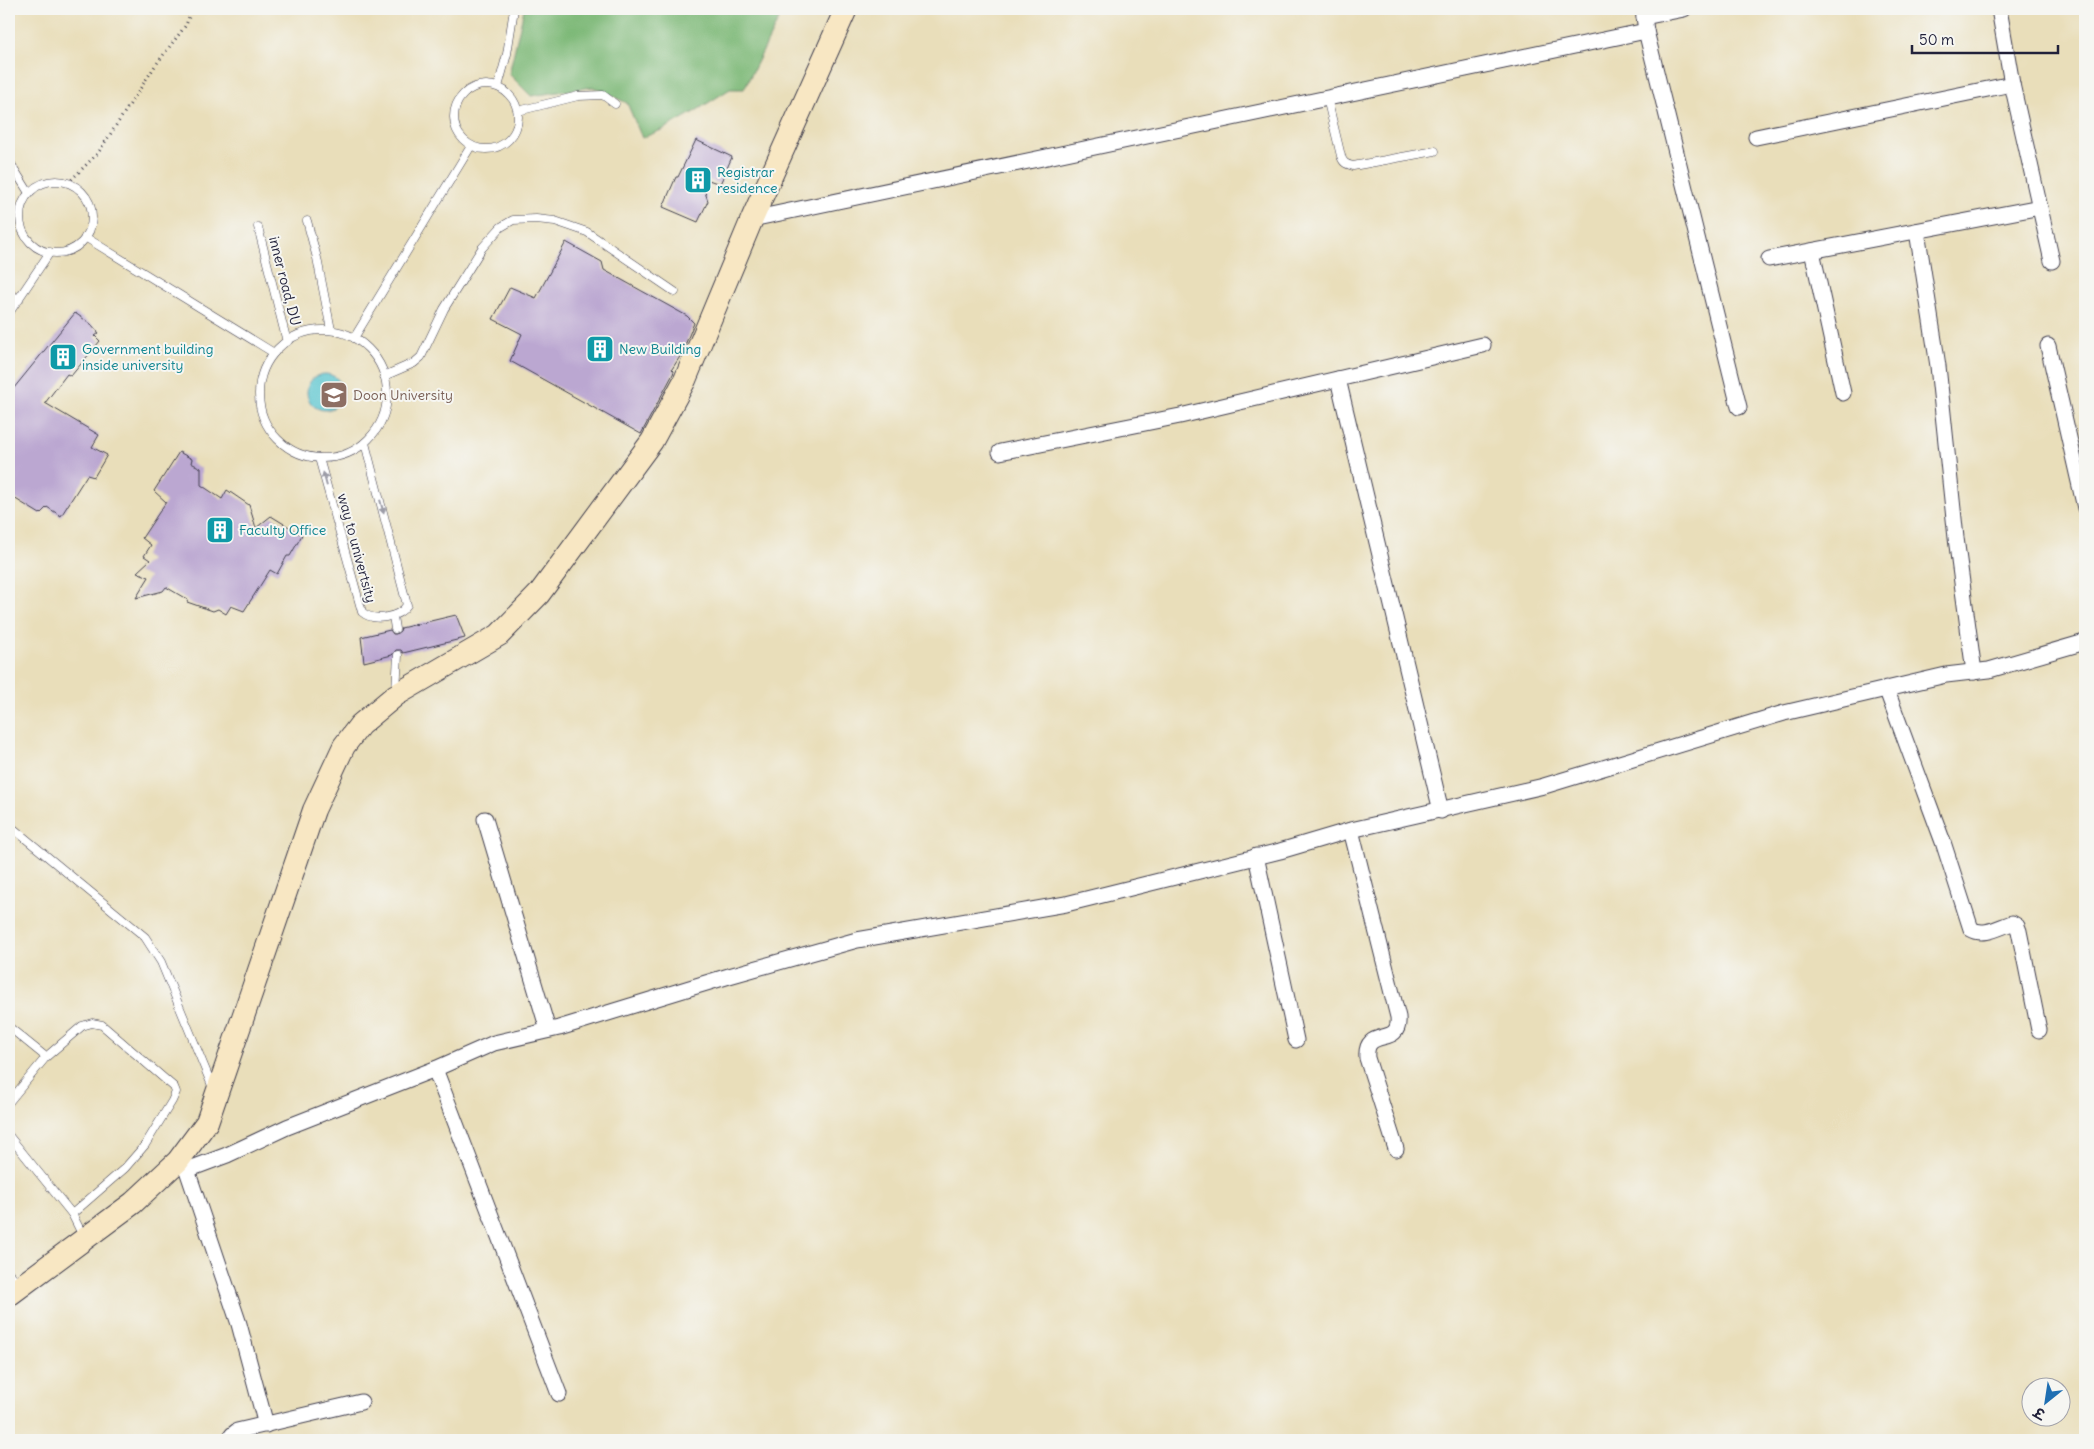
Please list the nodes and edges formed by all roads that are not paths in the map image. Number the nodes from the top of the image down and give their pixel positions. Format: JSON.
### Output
{"nodes":[{"id":1,"x":514,"y":9,"type":"edge"},
{"id":2,"x":846,"y":9,"type":"edge"},
{"id":3,"x":1684,"y":9,"type":"edge"},
{"id":4,"x":1999,"y":9,"type":"edge"},
{"id":5,"x":1644,"y":19,"type":"edge"},
{"id":6,"x":2012,"y":84,"type":"junction"},
{"id":7,"x":498,"y":88,"type":"junction"},
{"id":8,"x":1327,"y":98,"type":"junction"},
{"id":9,"x":615,"y":104,"type":"dead end"},
{"id":10,"x":518,"y":111,"type":"junction"},
{"id":11,"x":1756,"y":137,"type":"dead end"},
{"id":12,"x":471,"y":146,"type":"junction"},
{"id":13,"x":1434,"y":151,"type":"dead end"},
{"id":14,"x":9,"y":161,"type":"edge"},
{"id":15,"x":29,"y":193,"type":"junction"},
{"id":16,"x":2040,"y":207,"type":"junction"},
{"id":17,"x":752,"y":219,"type":"junction"},
{"id":18,"x":307,"y":221,"type":"dead end"},
{"id":19,"x":258,"y":227,"type":"dead end"},
{"id":20,"x":1917,"y":231,"type":"junction"},
{"id":21,"x":85,"y":237,"type":"junction"},
{"id":22,"x":1812,"y":251,"type":"junction"},
{"id":23,"x":50,"y":252,"type":"junction"},
{"id":24,"x":1769,"y":259,"type":"dead end"},
{"id":25,"x":2052,"y":261,"type":"dead end"},
{"id":26,"x":675,"y":292,"type":"dead end"},
{"id":27,"x":9,"y":293,"type":"edge"},
{"id":28,"x":19,"y":300,"type":"junction"},
{"id":29,"x":9,"y":313,"type":"edge"},
{"id":30,"x":332,"y":330,"type":"junction"},
{"id":31,"x":354,"y":338,"type":"junction"},
{"id":32,"x":287,"y":342,"type":"junction"},
{"id":33,"x":1483,"y":345,"type":"dead end"},
{"id":34,"x":2048,"y":346,"type":"dead end"},
{"id":35,"x":274,"y":353,"type":"junction"},
{"id":36,"x":384,"y":376,"type":"junction"},
{"id":37,"x":1338,"y":379,"type":"junction"},
{"id":38,"x":1843,"y":393,"type":"dead end"},
{"id":39,"x":1739,"y":407,"type":"dead end"},
{"id":40,"x":364,"y":443,"type":"junction"},
{"id":41,"x":1000,"y":452,"type":"dead end"},
{"id":42,"x":319,"y":458,"type":"junction"},
{"id":43,"x":2085,"y":508,"type":"edge"},
{"id":44,"x":393,"y":616,"type":"junction"},
{"id":45,"x":395,"y":629,"type":"dead end"},
{"id":46,"x":2085,"y":642,"type":"edge"},
{"id":47,"x":398,"y":655,"type":"dead end"},
{"id":48,"x":1974,"y":672,"type":"junction"},
{"id":49,"x":1886,"y":688,"type":"junction"},
{"id":50,"x":396,"y":696,"type":"junction"},
{"id":51,"x":1441,"y":811,"type":"junction"},
{"id":52,"x":485,"y":818,"type":"dead end"},
{"id":53,"x":9,"y":824,"type":"edge"},
{"id":54,"x":1351,"y":830,"type":"junction"},
{"id":55,"x":1256,"y":856,"type":"junction"},
{"id":56,"x":9,"y":1027,"type":"edge"},
{"id":57,"x":548,"y":1030,"type":"junction"},
{"id":58,"x":2039,"y":1030,"type":"dead end"},
{"id":59,"x":1296,"y":1040,"type":"dead end"},
{"id":60,"x":46,"y":1057,"type":"junction"},
{"id":61,"x":435,"y":1069,"type":"junction"},
{"id":62,"x":217,"y":1098,"type":"junction"},
{"id":63,"x":9,"y":1102,"type":"edge"},
{"id":64,"x":9,"y":1136,"type":"edge"},
{"id":65,"x":1396,"y":1149,"type":"dead end"},
{"id":66,"x":182,"y":1166,"type":"junction"},
{"id":67,"x":72,"y":1214,"type":"junction"},
{"id":68,"x":84,"y":1239,"type":"junction"},
{"id":69,"x":13,"y":1284,"type":"edge"},
{"id":70,"x":559,"y":1394,"type":"dead end"},
{"id":71,"x":361,"y":1402,"type":"dead end"},
{"id":72,"x":266,"y":1425,"type":"junction"},
{"id":73,"x":231,"y":1440,"type":"edge"}],
"edges":[{"from":1,"to":7,"type":"lane"},
{"from":2,"to":17,"type":"main road"},
{"from":3,"to":5,"type":"street"},
{"from":4,"to":6,"type":"street"},
{"from":5,"to":8,"type":"street"},
{"from":5,"to":39,"type":"street"},
{"from":6,"to":11,"type":"street"},
{"from":6,"to":16,"type":"street"},
{"from":7,"to":10,"type":"lane"},
{"from":7,"to":12,"type":"lane"},
{"from":8,"to":13,"type":"lane"},
{"from":8,"to":17,"type":"street"},
{"from":9,"to":10,"type":"lane"},
{"from":10,"to":12,"type":"lane"},
{"from":12,"to":31,"type":"lane"},
{"from":14,"to":15,"type":"lane"},
{"from":15,"to":21,"type":"lane"},
{"from":15,"to":23,"type":"lane"},
{"from":16,"to":20,"type":"street"},
{"from":16,"to":25,"type":"street"},
{"from":17,"to":50,"type":"main road"},
{"from":18,"to":30,"type":"lane"},
{"from":19,"to":32,"type":"lane","name":"inner road, DU"},
{"from":20,"to":22,"type":"street"},
{"from":20,"to":48,"type":"street"},
{"from":21,"to":23,"type":"lane"},
{"from":21,"to":35,"type":"lane"},
{"from":22,"to":24,"type":"street"},
{"from":22,"to":38,"type":"street"},
{"from":23,"to":28,"type":"lane"},
{"from":26,"to":36,"type":"lane"},
{"from":27,"to":28,"type":"lane"},
{"from":28,"to":29,"type":"lane"},
{"from":30,"to":31,"type":"lane"},
{"from":30,"to":32,"type":"lane"},
{"from":31,"to":36,"type":"lane"},
{"from":32,"to":35,"type":"lane"},
{"from":33,"to":37,"type":"street"},
{"from":34,"to":43,"type":"street"},
{"from":35,"to":42,"type":"lane"},
{"from":36,"to":40,"type":"lane"},
{"from":37,"to":41,"type":"street"},
{"from":37,"to":51,"type":"street"},
{"from":40,"to":42,"type":"lane"},
{"from":40,"to":44,"type":"lane","one_way":true},
{"from":44,"to":42,"type":"lane","name":"way to univertsity","one_way":true},
{"from":44,"to":45,"type":"lane"},
{"from":46,"to":48,"type":"street"},
{"from":47,"to":50,"type":"lane"},
{"from":48,"to":49,"type":"street"},
{"from":49,"to":51,"type":"street"},
{"from":49,"to":58,"type":"street"},
{"from":50,"to":62,"type":"main road"},
{"from":51,"to":54,"type":"street"},
{"from":52,"to":57,"type":"street"},
{"from":53,"to":62,"type":"lane"},
{"from":54,"to":55,"type":"street"},
{"from":54,"to":65,"type":"street"},
{"from":55,"to":57,"type":"street"},
{"from":55,"to":59,"type":"street"},
{"from":56,"to":60,"type":"lane"},
{"from":57,"to":61,"type":"street"},
{"from":60,"to":63,"type":"lane"},
{"from":60,"to":67,"type":"lane"},
{"from":61,"to":66,"type":"street"},
{"from":61,"to":70,"type":"street"},
{"from":62,"to":66,"type":"main road"},
{"from":64,"to":67,"type":"lane"},
{"from":66,"to":68,"type":"main road"},
{"from":66,"to":72,"type":"street"},
{"from":67,"to":68,"type":"lane"},
{"from":68,"to":69,"type":"main road"},
{"from":71,"to":72,"type":"street"},
{"from":72,"to":73,"type":"street"}]}
